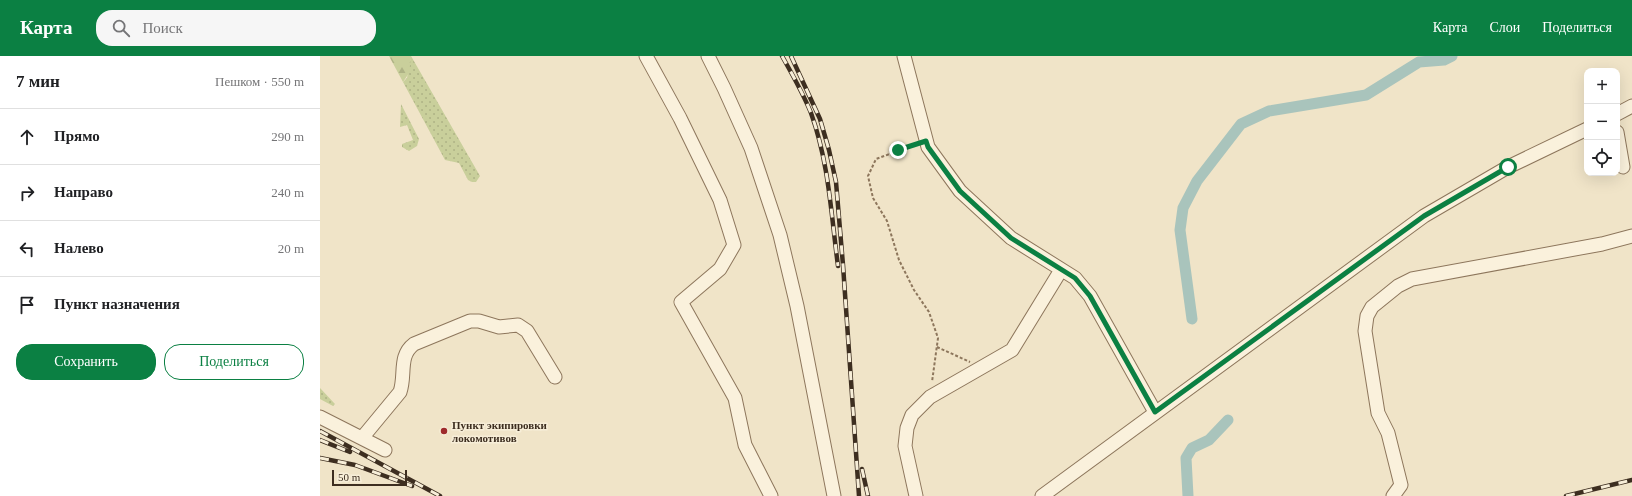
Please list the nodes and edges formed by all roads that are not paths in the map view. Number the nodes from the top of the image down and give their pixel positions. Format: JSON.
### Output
{"nodes":[{"id":1,"x":646,"y":56,"type":"edge"},
{"id":2,"x":708,"y":56,"type":"edge"},
{"id":3,"x":904,"y":56,"type":"edge"},
{"id":4,"x":1632,"y":106,"type":"edge"},
{"id":5,"x":1620,"y":112,"type":"edge"},
{"id":6,"x":1584,"y":130,"type":"edge"},
{"id":7,"x":1618,"y":140,"type":"edge"},
{"id":8,"x":1623,"y":167,"type":"dead end"},
{"id":9,"x":1632,"y":236,"type":"edge"},
{"id":10,"x":1061,"y":270,"type":"junction"},
{"id":11,"x":555,"y":377,"type":"dead end"},
{"id":12,"x":1155,"y":412,"type":"junction"},
{"id":13,"x":320,"y":417,"type":"edge"},
{"id":14,"x":362,"y":438,"type":"junction"},
{"id":15,"x":385,"y":450,"type":"dead end"},
{"id":16,"x":771,"y":496,"type":"edge"},
{"id":17,"x":834,"y":496,"type":"edge"},
{"id":18,"x":916,"y":496,"type":"edge"},
{"id":19,"x":1042,"y":496,"type":"edge"},
{"id":20,"x":1393,"y":496,"type":"edge"}],
"edges":[{"from":1,"to":16,"type":"street"},
{"from":2,"to":17,"type":"street"},
{"from":3,"to":10,"type":"street"},
{"from":4,"to":5,"type":"street"},
{"from":6,"to":12,"type":"street"},
{"from":7,"to":8,"type":"street"},
{"from":9,"to":20,"type":"street"},
{"from":10,"to":12,"type":"street"},
{"from":10,"to":18,"type":"street"},
{"from":11,"to":14,"type":"street"},
{"from":12,"to":19,"type":"street"},
{"from":13,"to":14,"type":"street"},
{"from":14,"to":15,"type":"street"}]}
